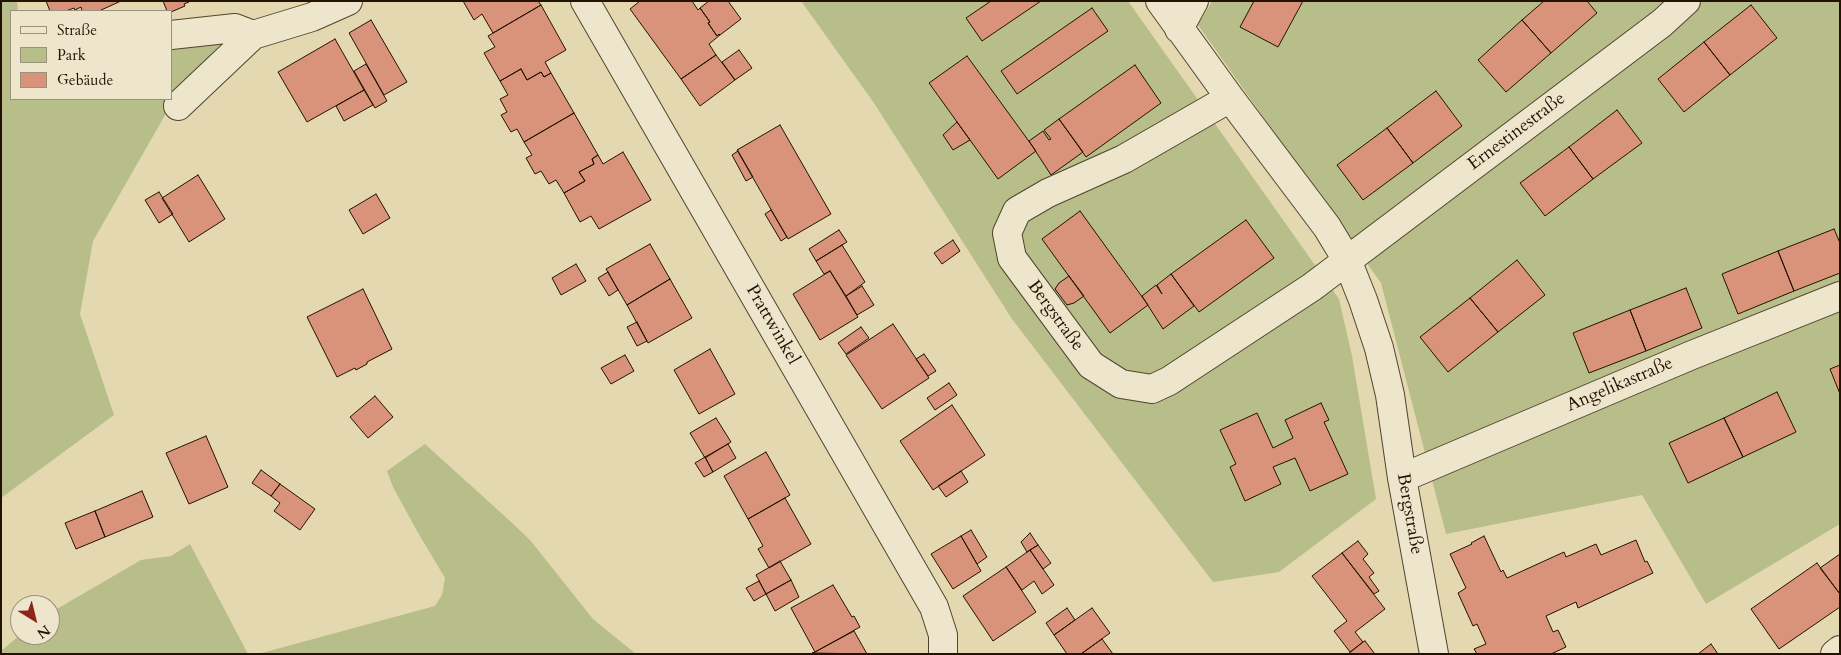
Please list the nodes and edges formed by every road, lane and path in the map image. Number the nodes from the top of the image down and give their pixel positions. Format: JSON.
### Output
{"nodes":[{"id":1,"x":348,"y":1,"type":"edge"},
{"id":2,"x":585,"y":1,"type":"edge"},
{"id":3,"x":1160,"y":1,"type":"edge"},
{"id":4,"x":1194,"y":1,"type":"edge"},
{"id":5,"x":1686,"y":1,"type":"edge"},
{"id":6,"x":1178,"y":29,"type":"junction"},
{"id":7,"x":172,"y":35,"type":"edge"},
{"id":8,"x":253,"y":35,"type":"junction"},
{"id":9,"x":1230,"y":98,"type":"junction"},
{"id":10,"x":178,"y":106,"type":"dead end"},
{"id":11,"x":1347,"y":260,"type":"junction"},
{"id":12,"x":1840,"y":296,"type":"edge"},
{"id":13,"x":1402,"y":478,"type":"junction"},
{"id":14,"x":1840,"y":650,"type":"edge"},
{"id":15,"x":943,"y":654,"type":"edge"},
{"id":16,"x":1434,"y":654,"type":"edge"},
{"id":17,"x":1835,"y":654,"type":"edge"}],
"edges":[{"from":1,"to":8,"type":"street"},
{"from":2,"to":15,"type":"street","name":"Prattwinkel"},
{"from":3,"to":6,"type":"street","name":"Bergstraße"},
{"from":4,"to":6,"type":"street"},
{"from":5,"to":11,"type":"street","name":"Ernestinestraße"},
{"from":6,"to":9,"type":"street","name":"Bergstraße"},
{"from":7,"to":8,"type":"street"},
{"from":8,"to":10,"type":"street"},
{"from":9,"to":11,"type":"street","name":"Bergstraße"},
{"from":9,"to":11,"type":"street","name":"Bergstraße"},
{"from":11,"to":13,"type":"street","name":"Bergstraße"},
{"from":12,"to":13,"type":"street","name":"Angelikastraße"},
{"from":13,"to":16,"type":"street","name":"Bergstraße"},
{"from":14,"to":17,"type":"street"}]}
